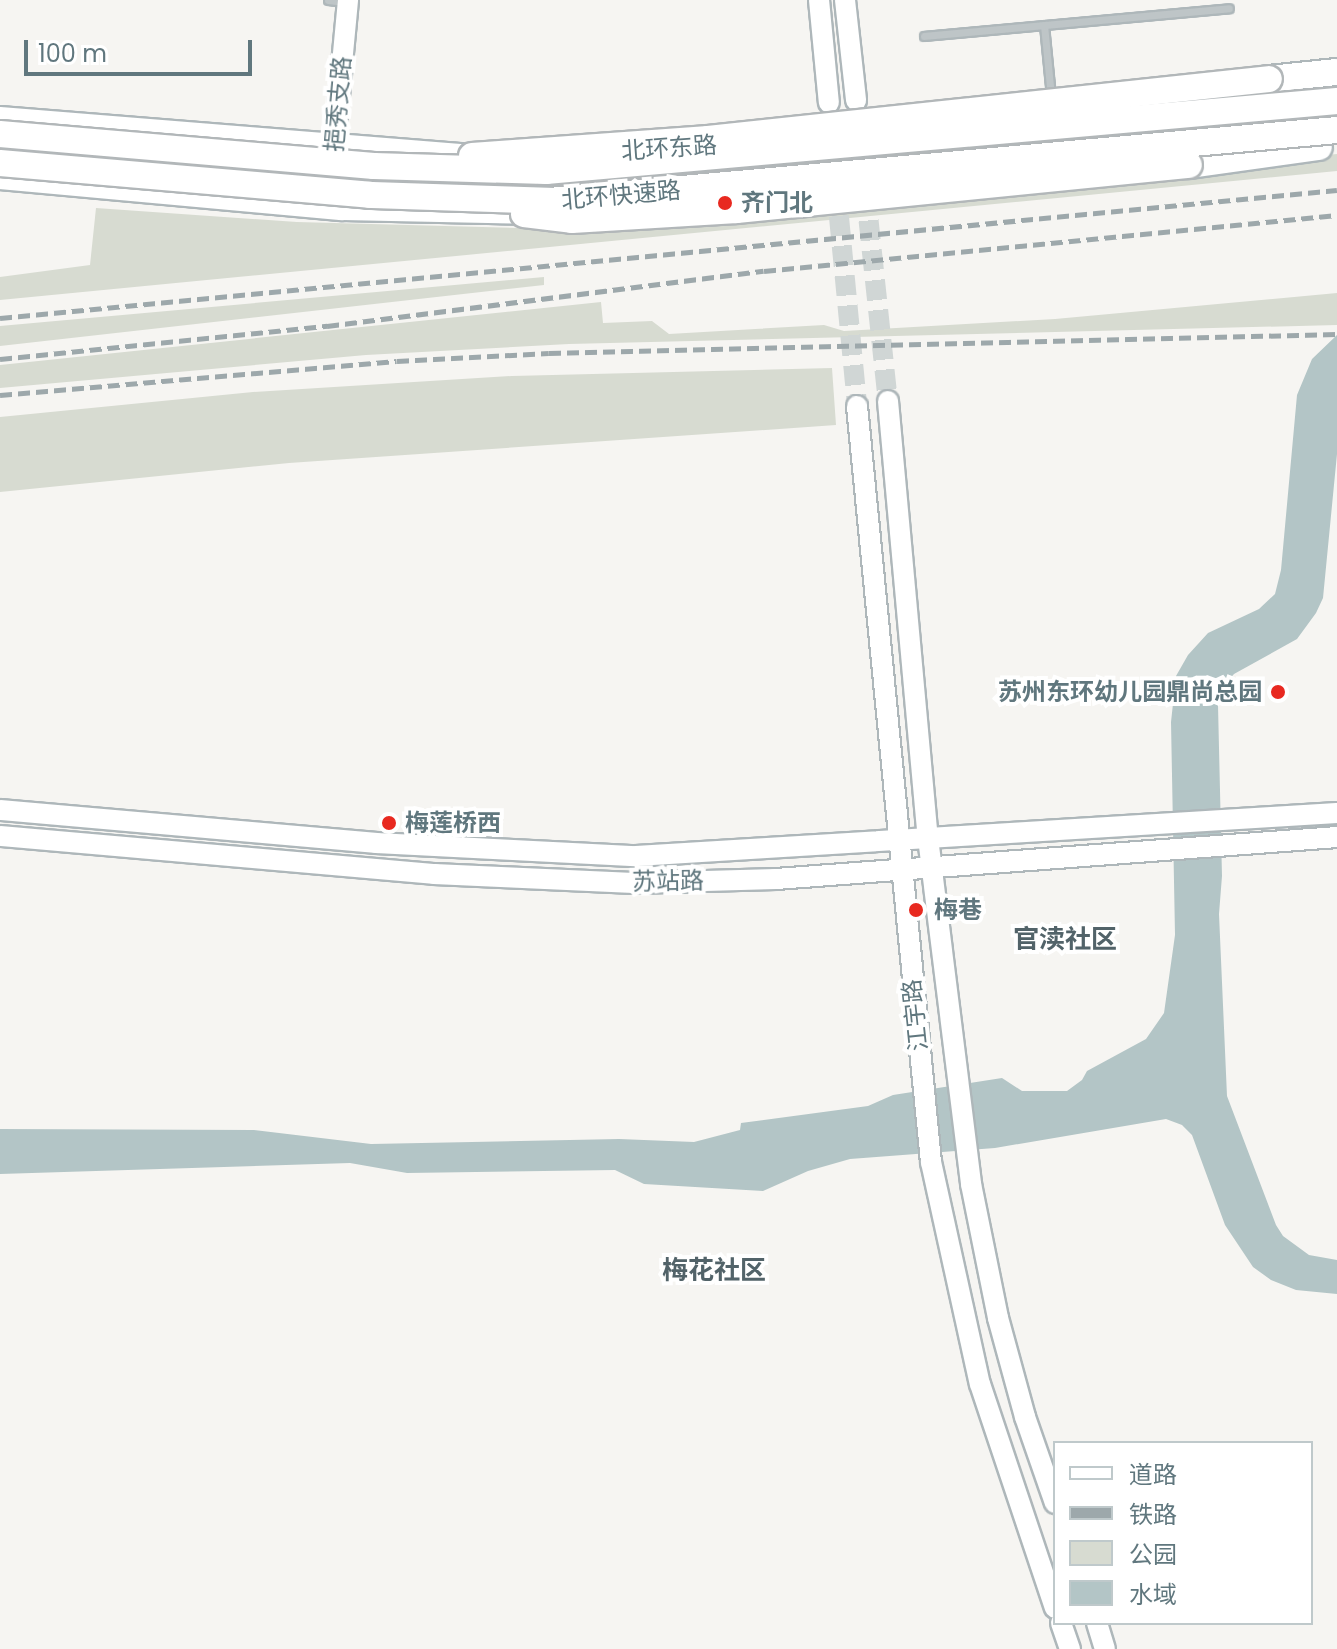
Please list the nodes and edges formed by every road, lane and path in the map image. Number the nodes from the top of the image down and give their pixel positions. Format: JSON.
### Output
{"nodes":[{"id":1,"x":819,"y":0,"type":"edge"},
{"id":2,"x":845,"y":0,"type":"edge"},
{"id":3,"x":341,"y":1,"type":"edge"},
{"id":4,"x":1229,"y":8,"type":"dead end"},
{"id":5,"x":1044,"y":25,"type":"junction"},
{"id":6,"x":924,"y":36,"type":"dead end"},
{"id":7,"x":1337,"y":72,"type":"edge"},
{"id":8,"x":1337,"y":82,"type":"edge"},
{"id":9,"x":856,"y":100,"type":"dead end"},
{"id":10,"x":1337,"y":101,"type":"edge"},
{"id":11,"x":829,"y":103,"type":"dead end"},
{"id":12,"x":1053,"y":110,"type":"junction"},
{"id":13,"x":0,"y":118,"type":"edge"},
{"id":14,"x":0,"y":134,"type":"edge"},
{"id":15,"x":1331,"y":140,"type":"edge"},
{"id":16,"x":334,"y":147,"type":"junction"},
{"id":17,"x":0,"y":163,"type":"edge"},
{"id":18,"x":374,"y":166,"type":"junction"},
{"id":19,"x":0,"y":178,"type":"edge"},
{"id":20,"x":370,"y":195,"type":"junction"},
{"id":21,"x":329,"y":208,"type":"junction"},
{"id":22,"x":888,"y":401,"type":"tunnel mouth"},
{"id":23,"x":857,"y":406,"type":"tunnel mouth"},
{"id":24,"x":0,"y":810,"type":"edge"},
{"id":25,"x":1337,"y":813,"type":"edge"},
{"id":26,"x":0,"y":836,"type":"edge"},
{"id":27,"x":1337,"y":837,"type":"edge"},
{"id":28,"x":928,"y":838,"type":"junction"},
{"id":29,"x":897,"y":841,"type":"junction"},
{"id":30,"x":931,"y":867,"type":"junction"},
{"id":31,"x":900,"y":871,"type":"junction"},
{"id":32,"x":1053,"y":1497,"type":"edge"},
{"id":33,"x":1053,"y":1602,"type":"edge"},
{"id":34,"x":1062,"y":1625,"type":"edge"},
{"id":35,"x":1098,"y":1625,"type":"edge"},
{"id":36,"x":1070,"y":1649,"type":"edge"},
{"id":37,"x":1105,"y":1649,"type":"edge"}],
"edges":[{"from":1,"to":11,"type":"main road"},
{"from":2,"to":9,"type":"main road"},
{"from":3,"to":16,"type":"main road","name":"挹秀支路"},
{"from":4,"to":5,"type":"lane"},
{"from":5,"to":6,"type":"lane"},
{"from":5,"to":12,"type":"lane"},
{"from":7,"to":18,"type":"highway","bridge":true},
{"from":8,"to":12,"type":"main road","name":"北环东路"},
{"from":10,"to":18,"type":"highway","name":"北环快速路","bridge":true},
{"from":12,"to":16,"type":"main road","name":"北环东路"},
{"from":13,"to":16,"type":"main road","name":"北环东路"},
{"from":14,"to":18,"type":"highway","name":"北环快速路","bridge":true},
{"from":15,"to":20,"type":"highway","name":"北环快速路","bridge":true},
{"from":15,"to":20,"type":"highway","bridge":true},
{"from":15,"to":21,"type":"main road"},
{"from":16,"to":21,"type":"main road","name":"挹秀支路"},
{"from":17,"to":20,"type":"highway","name":"北环快速路","bridge":true},
{"from":19,"to":21,"type":"main road"},
{"from":22,"to":28,"type":"main road","name":"江宇路"},
{"from":23,"to":29,"type":"main road","name":"江宇路"},
{"from":24,"to":29,"type":"main road","name":"苏站路"},
{"from":25,"to":28,"type":"main road","name":"苏站路"},
{"from":26,"to":31,"type":"main road","name":"苏站路"},
{"from":27,"to":30,"type":"main road","name":"苏站路"},
{"from":28,"to":29,"type":"main road","name":"苏站路"},
{"from":28,"to":30,"type":"main road","name":"江宇路"},
{"from":29,"to":31,"type":"main road","name":"江宇路"},
{"from":30,"to":31,"type":"main road","name":"苏站路"},
{"from":30,"to":32,"type":"main road","name":"江宇路"},
{"from":31,"to":33,"type":"main road","name":"江宇路"},
{"from":34,"to":36,"type":"main road"},
{"from":35,"to":37,"type":"main road"}]}
